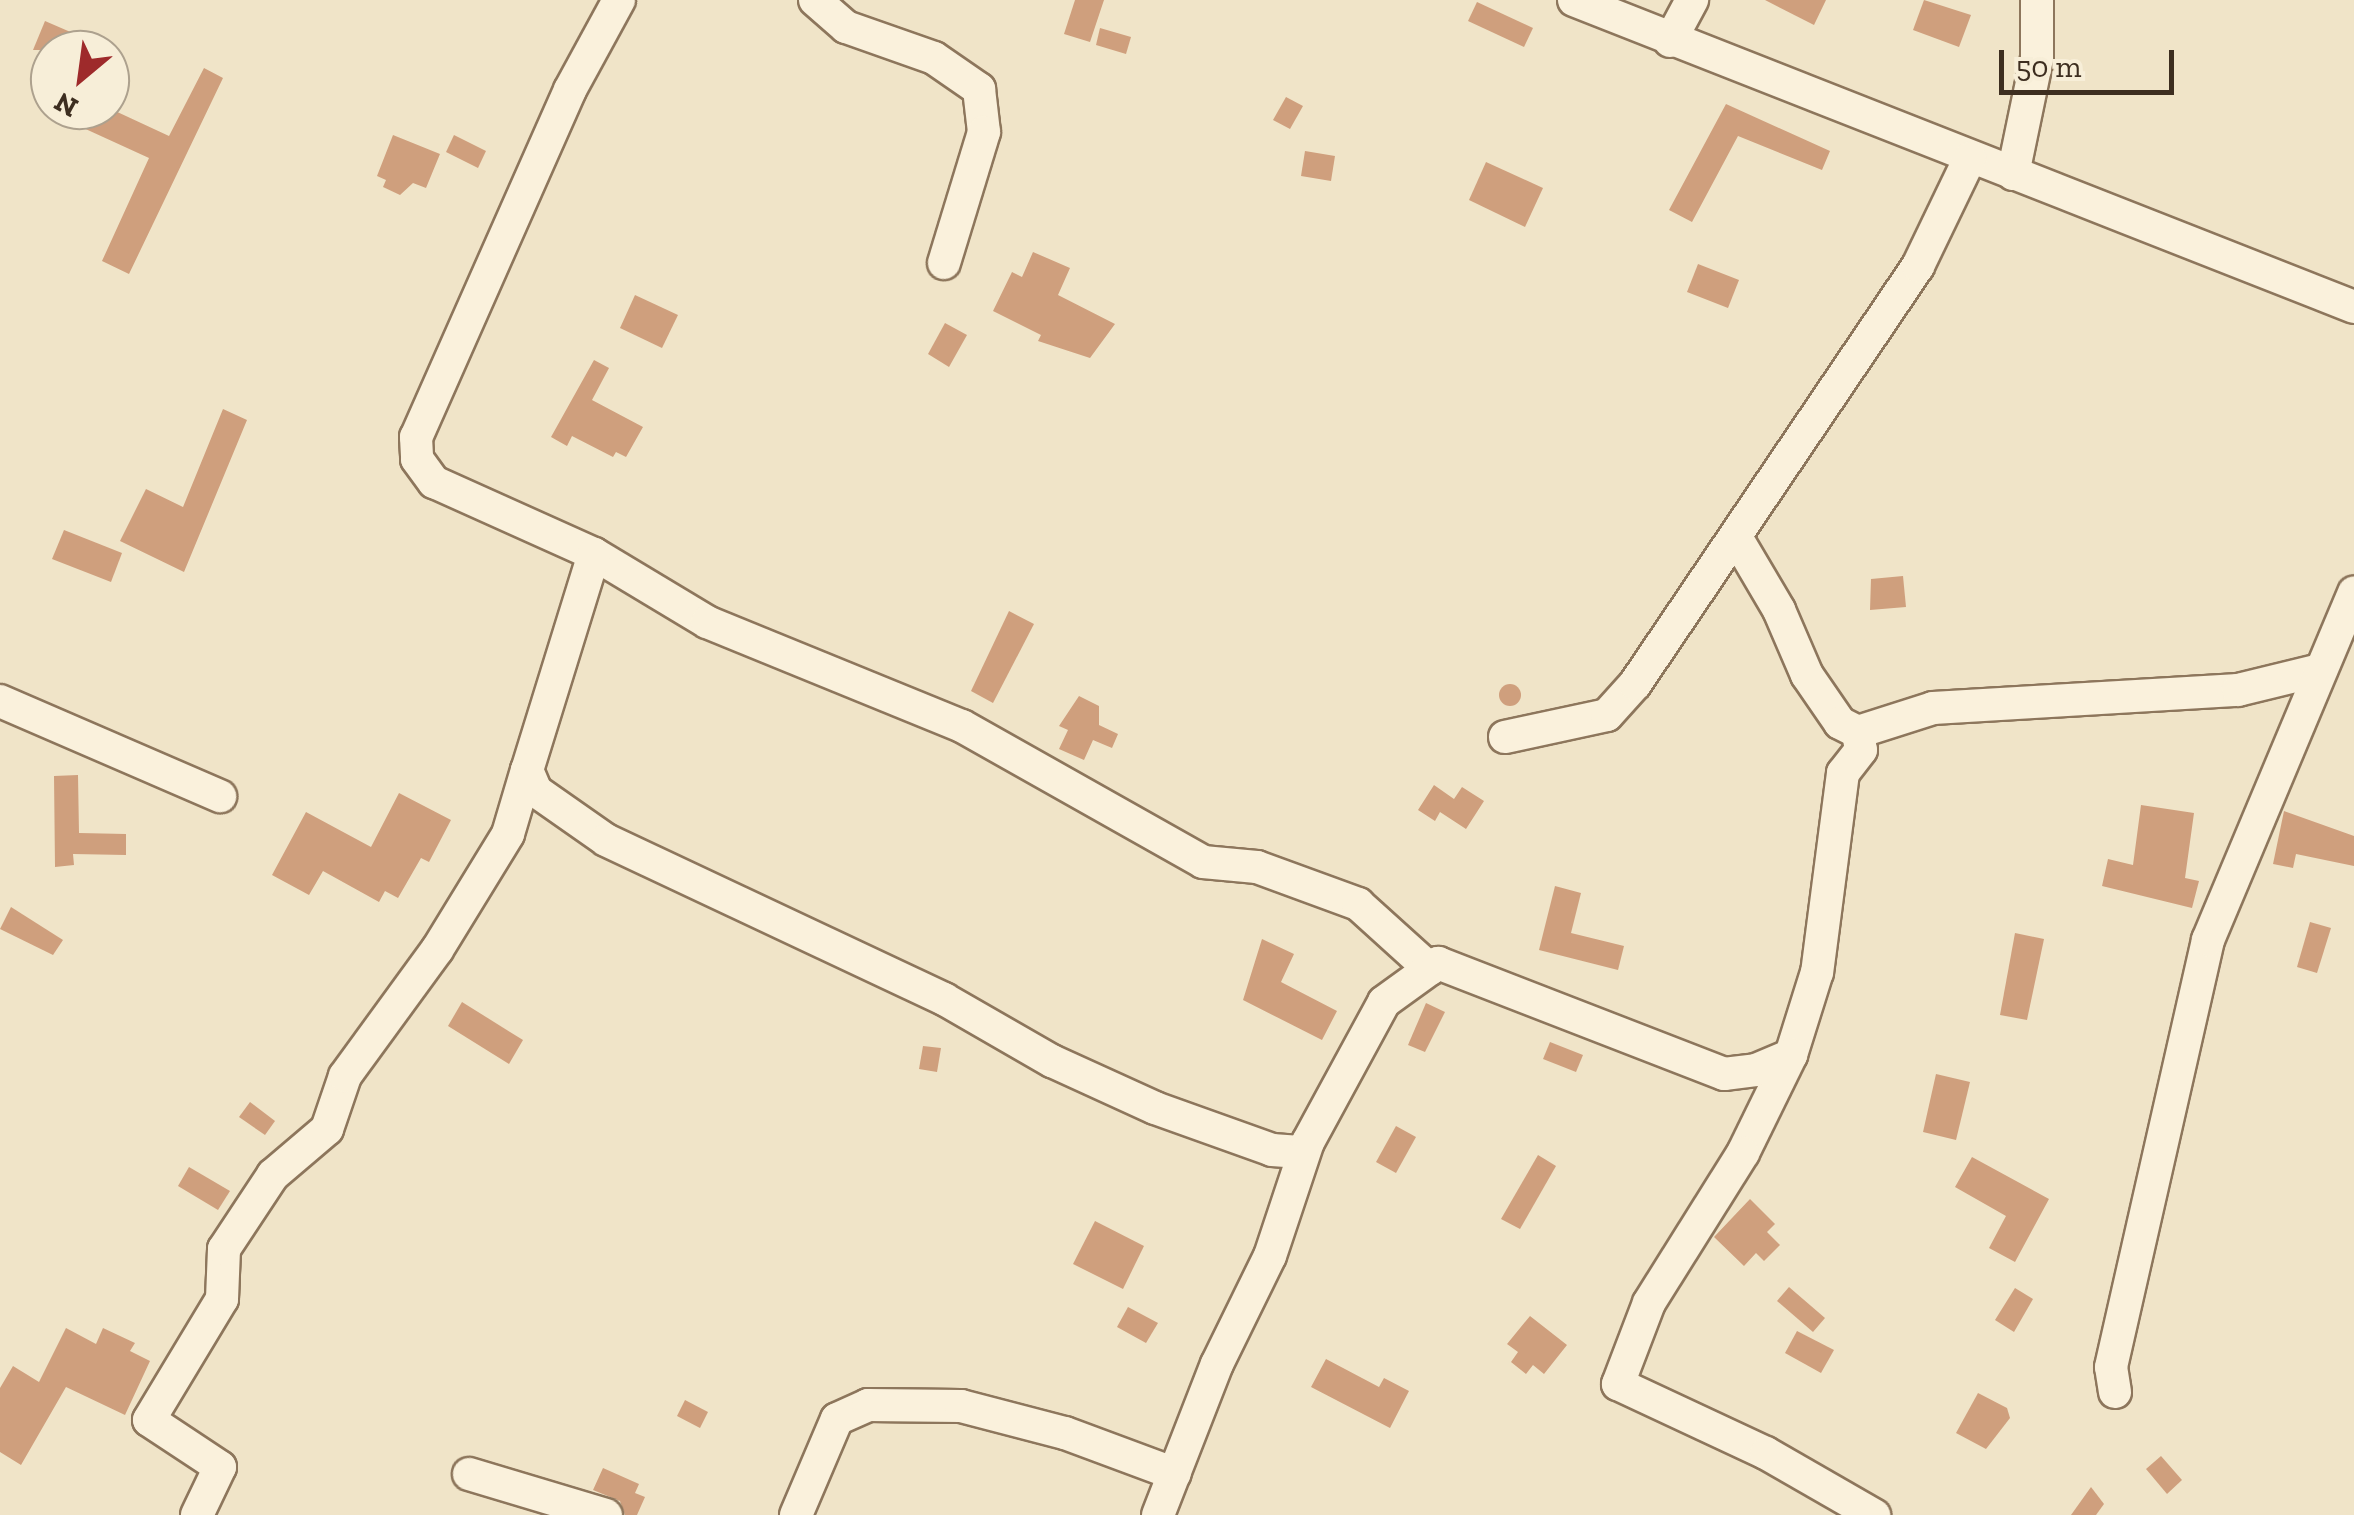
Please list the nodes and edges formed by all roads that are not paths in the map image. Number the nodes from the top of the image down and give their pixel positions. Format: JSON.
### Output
{"nodes":[{"id":1,"x":620,"y":0,"type":"edge"},
{"id":2,"x":815,"y":0,"type":"edge"},
{"id":3,"x":1574,"y":0,"type":"edge"},
{"id":4,"x":1692,"y":0,"type":"edge"},
{"id":5,"x":2037,"y":0,"type":"edge"},
{"id":6,"x":1670,"y":40,"type":"junction"},
{"id":7,"x":1970,"y":158,"type":"junction"},
{"id":8,"x":2013,"y":174,"type":"junction"},
{"id":9,"x":944,"y":263,"type":"dead end"},
{"id":10,"x":2354,"y":307,"type":"edge"},
{"id":11,"x":1736,"y":537,"type":"junction"},
{"id":12,"x":594,"y":554,"type":"junction"},
{"id":13,"x":2354,"y":592,"type":"edge"},
{"id":14,"x":2320,"y":670,"type":"junction"},
{"id":15,"x":0,"y":701,"type":"edge"},
{"id":16,"x":1858,"y":732,"type":"junction"},
{"id":17,"x":1505,"y":736,"type":"dead end"},
{"id":18,"x":527,"y":770,"type":"junction"},
{"id":19,"x":220,"y":796,"type":"dead end"},
{"id":20,"x":1430,"y":969,"type":"junction"},
{"id":21,"x":1790,"y":1055,"type":"junction"},
{"id":22,"x":1304,"y":1152,"type":"junction"},
{"id":23,"x":2115,"y":1392,"type":"dead end"},
{"id":24,"x":469,"y":1474,"type":"dead end"},
{"id":25,"x":1175,"y":1474,"type":"junction"},
{"id":26,"x":197,"y":1515,"type":"edge"},
{"id":27,"x":606,"y":1515,"type":"edge"},
{"id":28,"x":796,"y":1515,"type":"edge"},
{"id":29,"x":1158,"y":1515,"type":"edge"},
{"id":30,"x":1874,"y":1515,"type":"edge"}],
"edges":[{"from":1,"to":12,"type":"street"},
{"from":2,"to":9,"type":"street"},
{"from":3,"to":6,"type":"street"},
{"from":4,"to":6,"type":"street"},
{"from":5,"to":8,"type":"street"},
{"from":6,"to":7,"type":"street"},
{"from":7,"to":8,"type":"street"},
{"from":7,"to":11,"type":"street"},
{"from":8,"to":10,"type":"street"},
{"from":11,"to":16,"type":"street"},
{"from":11,"to":17,"type":"street"},
{"from":12,"to":18,"type":"street"},
{"from":12,"to":20,"type":"street"},
{"from":13,"to":14,"type":"street"},
{"from":14,"to":16,"type":"street"},
{"from":14,"to":23,"type":"street"},
{"from":15,"to":19,"type":"street"},
{"from":16,"to":21,"type":"street"},
{"from":18,"to":22,"type":"street"},
{"from":18,"to":26,"type":"street"},
{"from":20,"to":21,"type":"street"},
{"from":20,"to":22,"type":"street"},
{"from":21,"to":30,"type":"street"},
{"from":22,"to":25,"type":"street"},
{"from":24,"to":27,"type":"street"},
{"from":25,"to":28,"type":"street"},
{"from":25,"to":29,"type":"street"}]}
